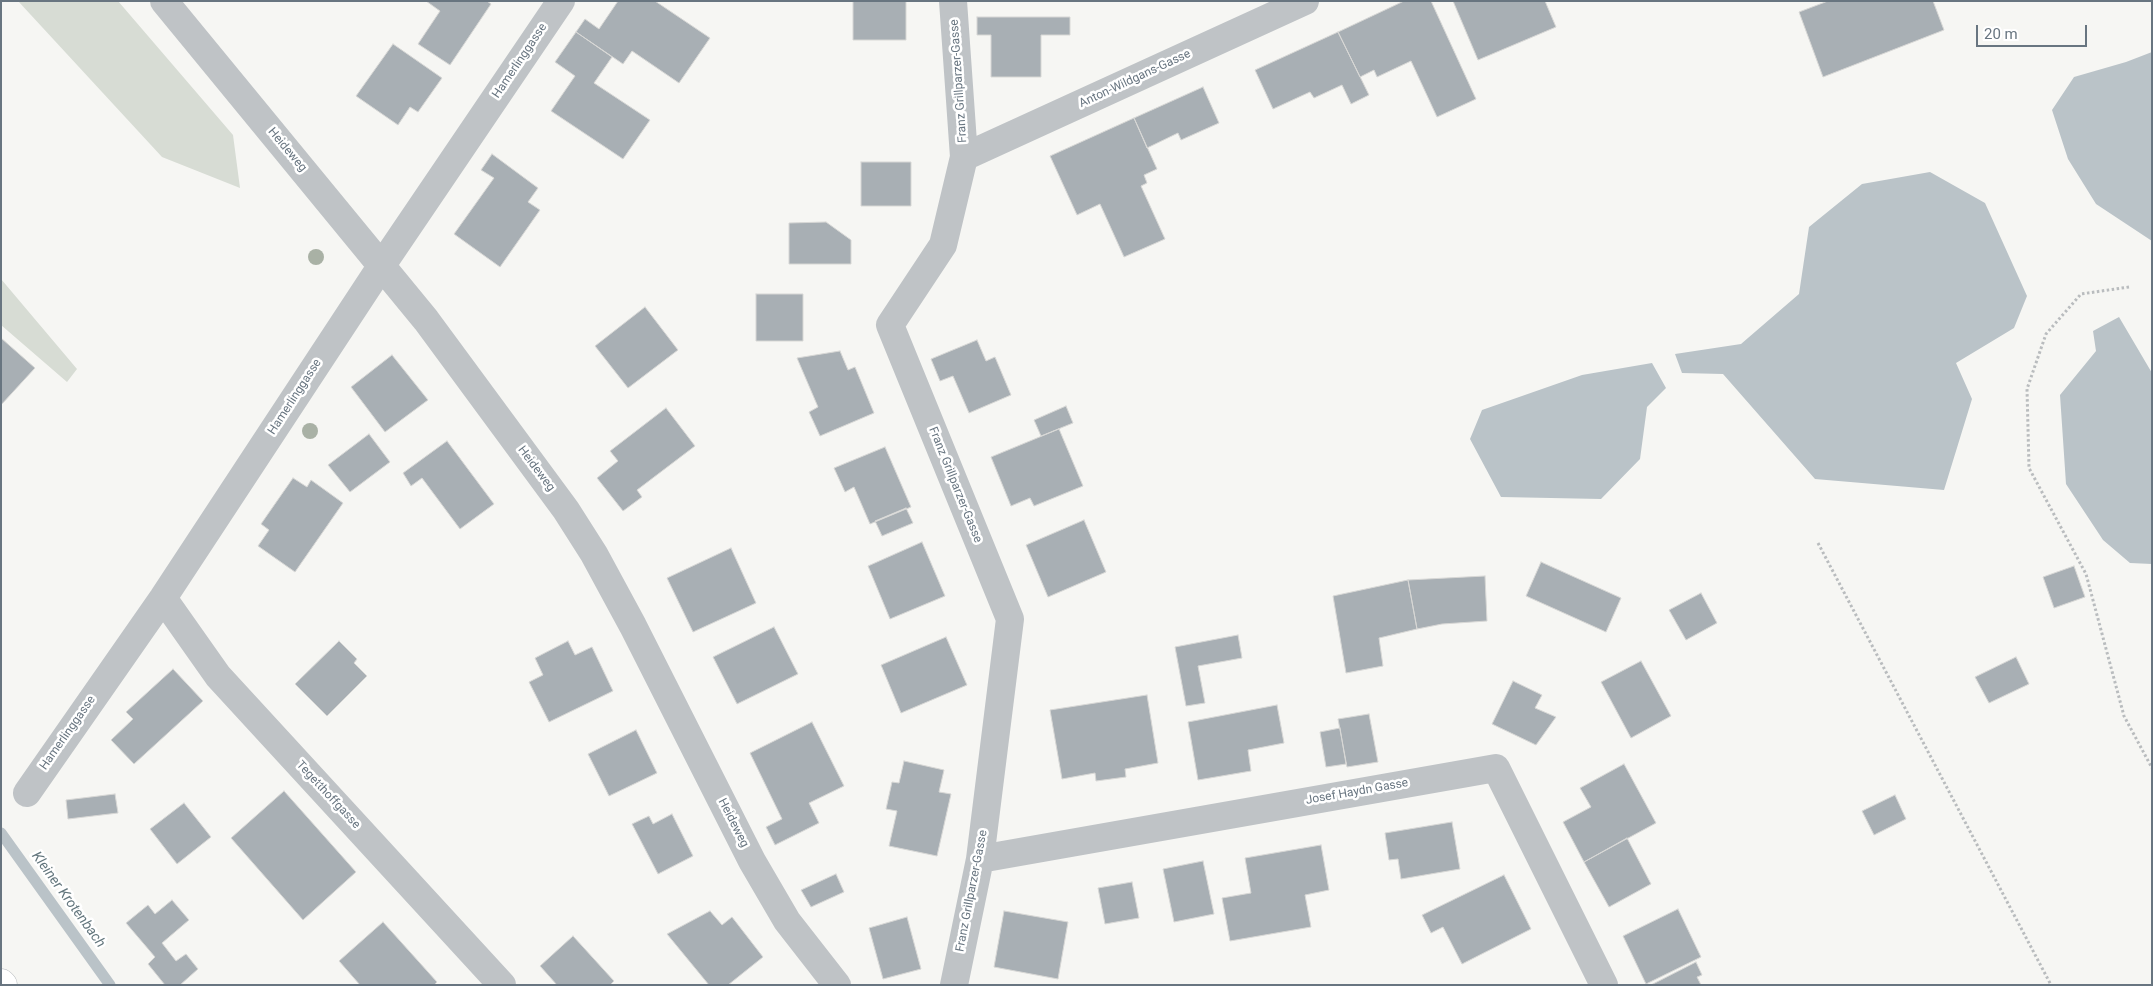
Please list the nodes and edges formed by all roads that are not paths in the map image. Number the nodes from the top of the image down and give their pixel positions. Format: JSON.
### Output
{"nodes":[{"id":1,"x":164,"y":1,"type":"edge"},
{"id":2,"x":561,"y":1,"type":"edge"},
{"id":3,"x":953,"y":1,"type":"edge"},
{"id":4,"x":1305,"y":1,"type":"edge"},
{"id":5,"x":964,"y":157,"type":"junction"},
{"id":6,"x":382,"y":265,"type":"junction"},
{"id":7,"x":163,"y":598,"type":"junction"},
{"id":8,"x":27,"y":793,"type":"dead end"},
{"id":9,"x":980,"y":859,"type":"junction"},
{"id":10,"x":502,"y":985,"type":"edge"},
{"id":11,"x":837,"y":985,"type":"edge"},
{"id":12,"x":954,"y":985,"type":"edge"},
{"id":13,"x":1604,"y":985,"type":"edge"}],
"edges":[{"from":1,"to":6,"type":"street","name":"Heideweg"},
{"from":2,"to":6,"type":"street","name":"Hamerlinggasse"},
{"from":3,"to":5,"type":"street","name":"Franz Grillparzer-Gasse"},
{"from":4,"to":5,"type":"street","name":"Anton-Wildgans-Gasse"},
{"from":5,"to":9,"type":"street","name":"Franz Grillparzer-Gasse"},
{"from":6,"to":7,"type":"street","name":"Hamerlinggasse"},
{"from":6,"to":11,"type":"street","name":"Heideweg"},
{"from":7,"to":8,"type":"street","name":"Hamerlinggasse"},
{"from":7,"to":10,"type":"street","name":"Tegetthoffgasse"},
{"from":9,"to":12,"type":"street","name":"Franz Grillparzer-Gasse"},
{"from":9,"to":13,"type":"street","name":"Josef Haydn Gasse"}]}
